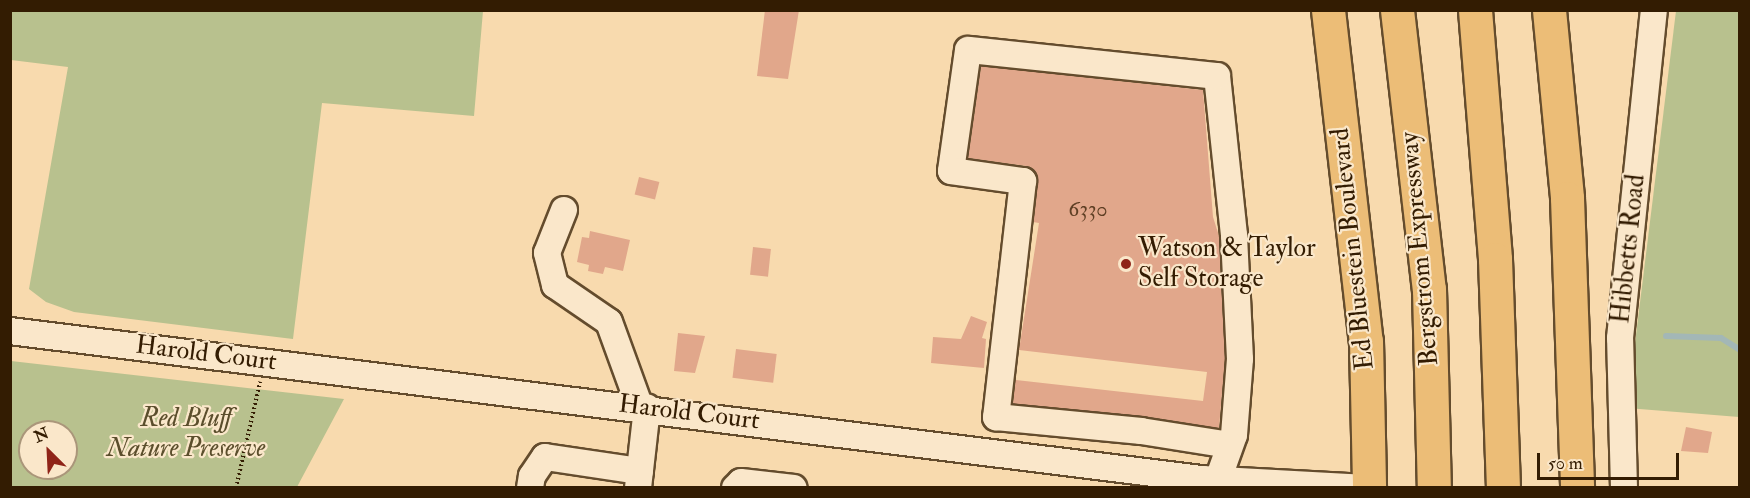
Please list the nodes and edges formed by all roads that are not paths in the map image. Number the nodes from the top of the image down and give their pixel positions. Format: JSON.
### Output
{"nodes":[{"id":1,"x":1328,"y":10,"type":"edge"},
{"id":2,"x":1396,"y":10,"type":"edge"},
{"id":3,"x":1475,"y":10,"type":"edge"},
{"id":4,"x":1549,"y":10,"type":"edge"},
{"id":5,"x":1654,"y":10,"type":"edge"},
{"id":6,"x":564,"y":210,"type":"dead end"},
{"id":7,"x":10,"y":331,"type":"edge"},
{"id":8,"x":644,"y":408,"type":"junction"},
{"id":9,"x":1229,"y":446,"type":"junction"},
{"id":10,"x":639,"y":479,"type":"edge"},
{"id":11,"x":1215,"y":484,"type":"edge"},
{"id":12,"x":1262,"y":485,"type":"edge"},
{"id":13,"x":530,"y":488,"type":"edge"},
{"id":14,"x":735,"y":488,"type":"edge"},
{"id":15,"x":794,"y":488,"type":"edge"},
{"id":16,"x":1368,"y":488,"type":"edge"},
{"id":17,"x":1434,"y":488,"type":"edge"},
{"id":18,"x":1503,"y":488,"type":"edge"},
{"id":19,"x":1577,"y":488,"type":"edge"},
{"id":20,"x":1624,"y":488,"type":"edge"}],
"edges":[{"from":1,"to":16,"type":"main road","name":"Ed Bluestein Boulevard"},
{"from":2,"to":17,"type":"main road","name":"Bergstrom Expressway"},
{"from":3,"to":18,"type":"main road"},
{"from":4,"to":19,"type":"main road"},
{"from":5,"to":20,"type":"street","name":"Hibbetts Road"},
{"from":6,"to":8,"type":"street"},
{"from":7,"to":8,"type":"street","name":"Harold Court"},
{"from":8,"to":10,"type":"street"},
{"from":8,"to":11,"type":"street","name":"Harold Court"},
{"from":9,"to":9,"type":"street"},
{"from":9,"to":11,"type":"street"},
{"from":10,"to":13,"type":"street"},
{"from":11,"to":12,"type":"street","name":"Harold Court"},
{"from":12,"to":16,"type":"street","name":"Harold Court"},
{"from":14,"to":15,"type":"street"}]}
